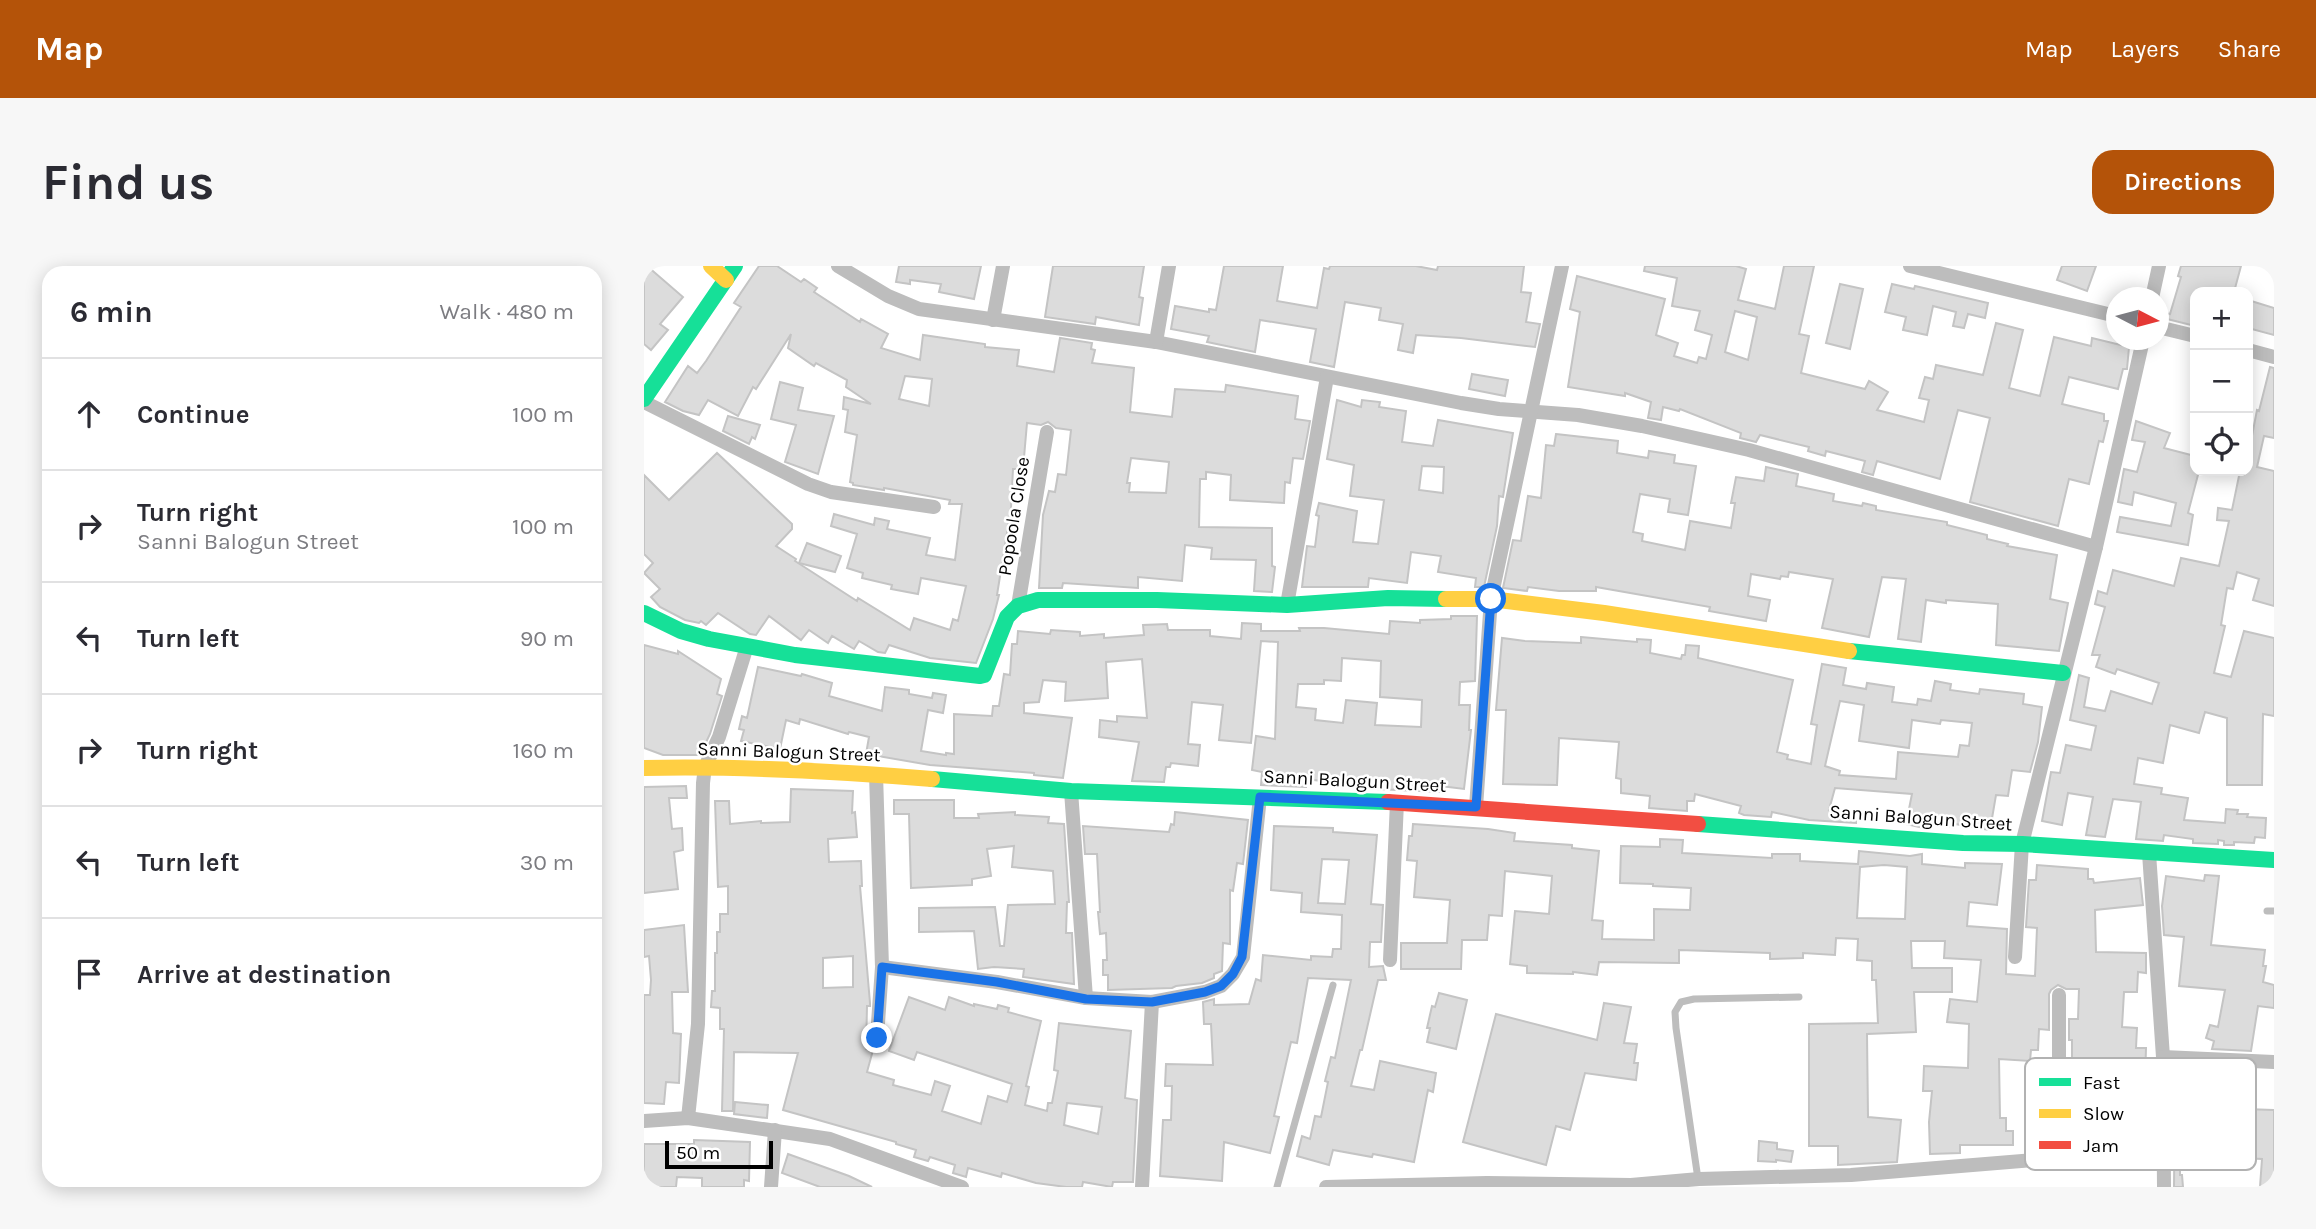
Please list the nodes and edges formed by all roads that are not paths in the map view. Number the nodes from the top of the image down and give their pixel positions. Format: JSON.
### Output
{"nodes":[{"id":1,"x":711,"y":266,"type":"edge"},
{"id":2,"x":735,"y":266,"type":"edge"},
{"id":3,"x":838,"y":266,"type":"edge"},
{"id":4,"x":1003,"y":266,"type":"edge"},
{"id":5,"x":1169,"y":266,"type":"edge"},
{"id":6,"x":1562,"y":266,"type":"edge"},
{"id":7,"x":1910,"y":266,"type":"edge"},
{"id":8,"x":2159,"y":266,"type":"edge"},
{"id":9,"x":726,"y":280,"type":"junction"},
{"id":10,"x":2154,"y":287,"type":"edge"},
{"id":11,"x":2106,"y":314,"type":"edge"},
{"id":12,"x":993,"y":320,"type":"junction"},
{"id":13,"x":2169,"y":330,"type":"edge"},
{"id":14,"x":2190,"y":335,"type":"edge"},
{"id":15,"x":1156,"y":342,"type":"junction"},
{"id":16,"x":2141,"y":350,"type":"edge"},
{"id":17,"x":2253,"y":351,"type":"edge"},
{"id":18,"x":2274,"y":357,"type":"edge"},
{"id":19,"x":1326,"y":377,"type":"junction"},
{"id":20,"x":644,"y":400,"type":"edge"},
{"id":21,"x":1532,"y":412,"type":"junction"},
{"id":22,"x":1047,"y":432,"type":"dead end"},
{"id":23,"x":934,"y":508,"type":"dead end"},
{"id":24,"x":2096,"y":547,"type":"junction"},
{"id":25,"x":1491,"y":599,"type":"junction"},
{"id":26,"x":1287,"y":605,"type":"junction"},
{"id":27,"x":1018,"y":606,"type":"junction"},
{"id":28,"x":644,"y":613,"type":"edge"},
{"id":29,"x":747,"y":646,"type":"junction"},
{"id":30,"x":2063,"y":673,"type":"junction"},
{"id":31,"x":705,"y":767,"type":"junction"},
{"id":32,"x":644,"y":768,"type":"edge"},
{"id":33,"x":876,"y":774,"type":"junction"},
{"id":34,"x":1071,"y":791,"type":"junction"},
{"id":35,"x":1260,"y":797,"type":"junction"},
{"id":36,"x":1397,"y":803,"type":"junction"},
{"id":37,"x":1476,"y":807,"type":"junction"},
{"id":38,"x":2022,"y":844,"type":"junction"},
{"id":39,"x":2149,"y":853,"type":"junction"},
{"id":40,"x":2274,"y":860,"type":"edge"},
{"id":41,"x":2015,"y":957,"type":"dead end"},
{"id":42,"x":1390,"y":960,"type":"dead end"},
{"id":43,"x":882,"y":967,"type":"junction"},
{"id":44,"x":1333,"y":985,"type":"dead end"},
{"id":45,"x":2059,"y":995,"type":"dead end"},
{"id":46,"x":1799,"y":997,"type":"dead end"},
{"id":47,"x":1086,"y":999,"type":"junction"},
{"id":48,"x":1152,"y":1002,"type":"junction"},
{"id":49,"x":877,"y":1038,"type":"dead end"},
{"id":50,"x":2163,"y":1057,"type":"joint"},
{"id":51,"x":2059,"y":1058,"type":"edge"},
{"id":52,"x":2185,"y":1058,"type":"edge"},
{"id":53,"x":2256,"y":1061,"type":"edge"},
{"id":54,"x":2274,"y":1062,"type":"edge"},
{"id":55,"x":688,"y":1118,"type":"junction"},
{"id":56,"x":644,"y":1121,"type":"edge"},
{"id":57,"x":775,"y":1130,"type":"junction"},
{"id":58,"x":2025,"y":1161,"type":"edge"},
{"id":59,"x":1699,"y":1179,"type":"junction"},
{"id":60,"x":771,"y":1187,"type":"edge"},
{"id":61,"x":962,"y":1187,"type":"edge"},
{"id":62,"x":1142,"y":1187,"type":"edge"},
{"id":63,"x":1277,"y":1187,"type":"edge"},
{"id":64,"x":1326,"y":1187,"type":"edge"}],
"edges":[{"from":1,"to":9,"type":"street"},
{"from":2,"to":9,"type":"street"},
{"from":3,"to":12,"type":"street"},
{"from":4,"to":12,"type":"street"},
{"from":5,"to":15,"type":"street"},
{"from":6,"to":21,"type":"street"},
{"from":7,"to":11,"type":"street"},
{"from":8,"to":10,"type":"street"},
{"from":9,"to":20,"type":"street"},
{"from":12,"to":15,"type":"street"},
{"from":13,"to":14,"type":"street"},
{"from":15,"to":19,"type":"street"},
{"from":16,"to":24,"type":"street"},
{"from":17,"to":18,"type":"street"},
{"from":19,"to":21,"type":"street"},
{"from":19,"to":26,"type":"street"},
{"from":20,"to":23,"type":"street"},
{"from":21,"to":24,"type":"street"},
{"from":21,"to":25,"type":"street"},
{"from":22,"to":27,"type":"street","name":"Popoola Close"},
{"from":24,"to":30,"type":"street"},
{"from":25,"to":26,"type":"street"},
{"from":25,"to":30,"type":"street"},
{"from":25,"to":37,"type":"street"},
{"from":26,"to":27,"type":"street"},
{"from":27,"to":29,"type":"street"},
{"from":28,"to":29,"type":"street"},
{"from":29,"to":31,"type":"street"},
{"from":30,"to":38,"type":"street"},
{"from":31,"to":32,"type":"street","name":"Sanni Balogun Street"},
{"from":31,"to":33,"type":"street","name":"Sanni Balogun Street"},
{"from":31,"to":55,"type":"street"},
{"from":33,"to":34,"type":"street","name":"Sanni Balogun Street"},
{"from":33,"to":43,"type":"street"},
{"from":34,"to":35,"type":"street","name":"Sanni Balogun Street"},
{"from":34,"to":47,"type":"street"},
{"from":35,"to":36,"type":"street","name":"Sanni Balogun Street"},
{"from":35,"to":48,"type":"street"},
{"from":36,"to":37,"type":"street","name":"Sanni Balogun Street"},
{"from":36,"to":42,"type":"street"},
{"from":37,"to":38,"type":"street","name":"Sanni Balogun Street"},
{"from":38,"to":39,"type":"street","name":"Sanni Balogun Street"},
{"from":38,"to":41,"type":"street"},
{"from":39,"to":40,"type":"street","name":"Sanni Balogun Street"},
{"from":39,"to":50,"type":"street"},
{"from":43,"to":47,"type":"street"},
{"from":43,"to":49,"type":"street"},
{"from":44,"to":63,"type":"lane"},
{"from":45,"to":51,"type":"street"},
{"from":46,"to":59,"type":"lane"},
{"from":47,"to":48,"type":"street"},
{"from":48,"to":62,"type":"street"},
{"from":50,"to":52,"type":"street"},
{"from":53,"to":54,"type":"street"},
{"from":55,"to":56,"type":"street"},
{"from":55,"to":57,"type":"street"},
{"from":57,"to":60,"type":"street"},
{"from":57,"to":61,"type":"street"},
{"from":58,"to":59,"type":"street"},
{"from":59,"to":64,"type":"street"}]}
